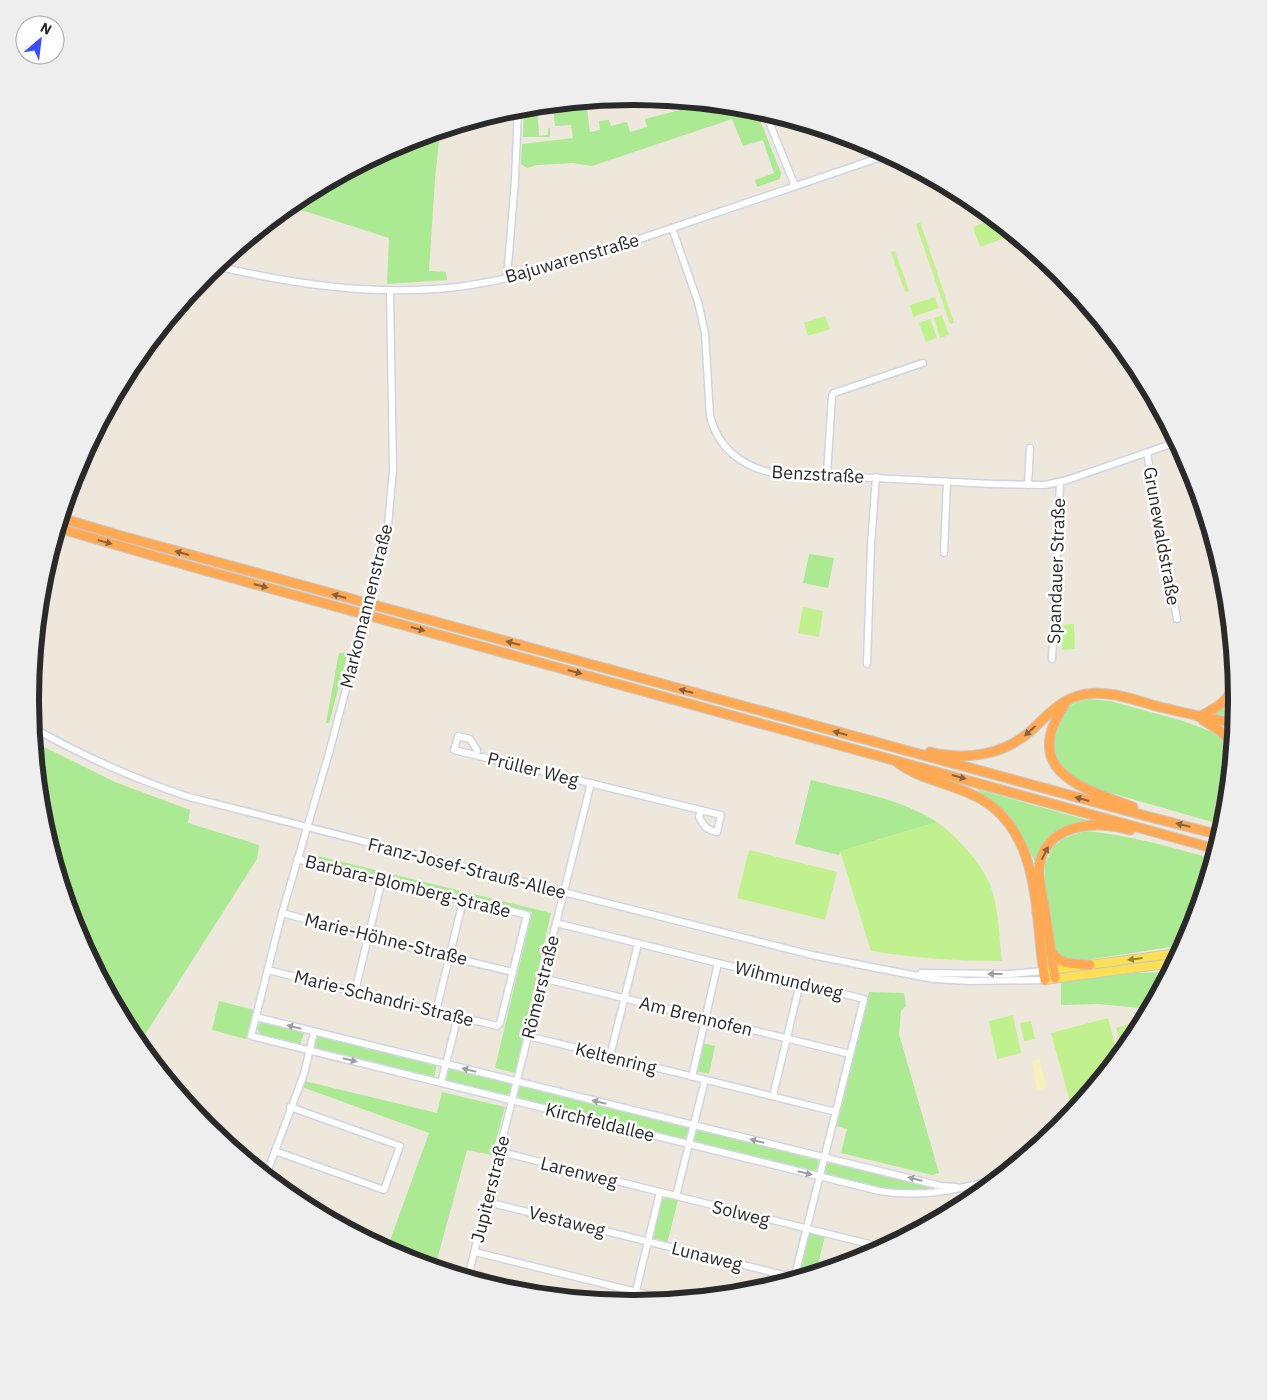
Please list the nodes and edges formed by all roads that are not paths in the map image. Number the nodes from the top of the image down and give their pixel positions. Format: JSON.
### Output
{"nodes":[{"id":1,"x":518,"y":117,"type":"edge"},
{"id":2,"x":769,"y":122,"type":"edge"},
{"id":3,"x":877,"y":158,"type":"edge"},
{"id":4,"x":794,"y":186,"type":"junction"},
{"id":5,"x":672,"y":228,"type":"junction"},
{"id":6,"x":225,"y":268,"type":"edge"},
{"id":7,"x":507,"y":278,"type":"junction"},
{"id":8,"x":390,"y":291,"type":"junction"},
{"id":9,"x":924,"y":362,"type":"dead end"},
{"id":10,"x":1170,"y":444,"type":"edge"},
{"id":11,"x":1030,"y":448,"type":"dead end"},
{"id":12,"x":1147,"y":453,"type":"junction"},
{"id":13,"x":827,"y":474,"type":"junction"},
{"id":14,"x":876,"y":477,"type":"junction"},
{"id":15,"x":947,"y":482,"type":"junction"},
{"id":16,"x":1060,"y":483,"type":"junction"},
{"id":17,"x":1028,"y":485,"type":"junction"},
{"id":18,"x":67,"y":520,"type":"edge"},
{"id":19,"x":64,"y":530,"type":"edge"},
{"id":20,"x":944,"y":553,"type":"dead end"},
{"id":21,"x":1177,"y":619,"type":"dead end"},
{"id":22,"x":1052,"y":659,"type":"dead end"},
{"id":23,"x":867,"y":664,"type":"dead end"},
{"id":24,"x":1228,"y":697,"type":"edge"},
{"id":25,"x":1067,"y":700,"type":"junction"},
{"id":26,"x":1199,"y":717,"type":"junction"},
{"id":27,"x":1227,"y":722,"type":"edge"},
{"id":28,"x":40,"y":731,"type":"edge"},
{"id":29,"x":1227,"y":737,"type":"edge"},
{"id":30,"x":887,"y":746,"type":"junction"},
{"id":31,"x":476,"y":755,"type":"dead end"},
{"id":32,"x":895,"y":760,"type":"junction"},
{"id":33,"x":591,"y":783,"type":"junction"},
{"id":34,"x":701,"y":810,"type":"dead end"},
{"id":35,"x":1146,"y":816,"type":"junction"},
{"id":36,"x":307,"y":827,"type":"junction"},
{"id":37,"x":1213,"y":833,"type":"edge"},
{"id":38,"x":1210,"y":847,"type":"edge"},
{"id":39,"x":1209,"y":848,"type":"edge"},
{"id":40,"x":297,"y":859,"type":"junction"},
{"id":41,"x":382,"y":880,"type":"junction"},
{"id":42,"x":563,"y":892,"type":"junction"},
{"id":43,"x":463,"y":901,"type":"junction"},
{"id":44,"x":282,"y":913,"type":"junction"},
{"id":45,"x":556,"y":923,"type":"junction"},
{"id":46,"x":369,"y":935,"type":"junction"},
{"id":47,"x":638,"y":944,"type":"junction"},
{"id":48,"x":1051,"y":952,"type":"junction"},
{"id":49,"x":1171,"y":954,"type":"edge"},
{"id":50,"x":450,"y":955,"type":"junction"},
{"id":51,"x":718,"y":963,"type":"junction"},
{"id":52,"x":1167,"y":964,"type":"edge"},
{"id":53,"x":1090,"y":965,"type":"junction"},
{"id":54,"x":268,"y":970,"type":"junction"},
{"id":55,"x":513,"y":972,"type":"junction"},
{"id":56,"x":1054,"y":974,"type":"junction"},
{"id":57,"x":1044,"y":976,"type":"junction"},
{"id":58,"x":542,"y":978,"type":"junction"},
{"id":59,"x":800,"y":983,"type":"junction"},
{"id":60,"x":355,"y":991,"type":"junction"},
{"id":61,"x":624,"y":998,"type":"junction"},
{"id":62,"x":436,"y":1011,"type":"junction"},
{"id":63,"x":458,"y":1016,"type":"junction"},
{"id":64,"x":256,"y":1017,"type":"junction"},
{"id":65,"x":705,"y":1018,"type":"junction"},
{"id":66,"x":500,"y":1023,"type":"joint"},
{"id":67,"x":314,"y":1032,"type":"junction"},
{"id":68,"x":528,"y":1036,"type":"junction"},
{"id":69,"x":786,"y":1038,"type":"junction"},
{"id":70,"x":310,"y":1051,"type":"junction"},
{"id":71,"x":850,"y":1054,"type":"junction"},
{"id":72,"x":610,"y":1056,"type":"junction"},
{"id":73,"x":445,"y":1064,"type":"junction"},
{"id":74,"x":692,"y":1076,"type":"junction"},
{"id":75,"x":705,"y":1080,"type":"junction"},
{"id":76,"x":516,"y":1081,"type":"junction"},
{"id":77,"x":441,"y":1083,"type":"junction"},
{"id":78,"x":773,"y":1096,"type":"junction"},
{"id":79,"x":512,"y":1100,"type":"junction"},
{"id":80,"x":290,"y":1107,"type":"junction"},
{"id":81,"x":836,"y":1112,"type":"junction"},
{"id":82,"x":694,"y":1125,"type":"junction"},
{"id":83,"x":689,"y":1144,"type":"junction"},
{"id":84,"x":275,"y":1150,"type":"junction"},
{"id":85,"x":498,"y":1151,"type":"junction"},
{"id":86,"x":824,"y":1157,"type":"junction"},
{"id":87,"x":268,"y":1169,"type":"edge"},
{"id":88,"x":820,"y":1176,"type":"junction"},
{"id":89,"x":979,"y":1184,"type":"edge"},
{"id":90,"x":963,"y":1188,"type":"junction"},
{"id":91,"x":660,"y":1192,"type":"junction"},
{"id":92,"x":676,"y":1196,"type":"junction"},
{"id":93,"x":487,"y":1202,"type":"junction"},
{"id":94,"x":807,"y":1229,"type":"junction"},
{"id":95,"x":648,"y":1241,"type":"junction"},
{"id":96,"x":871,"y":1245,"type":"edge"},
{"id":97,"x":475,"y":1252,"type":"junction"},
{"id":98,"x":470,"y":1271,"type":"edge"},
{"id":99,"x":797,"y":1271,"type":"edge"},
{"id":100,"x":783,"y":1275,"type":"edge"},
{"id":101,"x":636,"y":1292,"type":"junction"},
{"id":102,"x":646,"y":1294,"type":"edge"},
{"id":103,"x":635,"y":1295,"type":"edge"}],
"edges":[{"from":1,"to":7,"type":"street"},
{"from":2,"to":4,"type":"street"},
{"from":3,"to":4,"type":"street","name":"Bajuwarenstraße"},
{"from":4,"to":5,"type":"street","name":"Bajuwarenstraße"},
{"from":5,"to":7,"type":"street","name":"Bajuwarenstraße"},
{"from":5,"to":13,"type":"street","name":"Benzstraße"},
{"from":6,"to":8,"type":"street","name":"Bajuwarenstraße"},
{"from":7,"to":8,"type":"street","name":"Bajuwarenstraße"},
{"from":8,"to":36,"type":"street","name":"Markomannenstraße","bridge":true},
{"from":9,"to":13,"type":"street"},
{"from":10,"to":12,"type":"street","name":"Benzstraße"},
{"from":11,"to":17,"type":"street"},
{"from":12,"to":16,"type":"street","name":"Benzstraße"},
{"from":12,"to":21,"type":"street","name":"Grunewaldstraße"},
{"from":13,"to":14,"type":"street","name":"Benzstraße"},
{"from":14,"to":15,"type":"street","name":"Benzstraße"},
{"from":14,"to":23,"type":"street"},
{"from":15,"to":17,"type":"street","name":"Benzstraße"},
{"from":15,"to":20,"type":"street"},
{"from":16,"to":17,"type":"street","name":"Benzstraße"},
{"from":16,"to":22,"type":"street","name":"Spandauer Straße"},
{"from":30,"to":18,"type":"highway","one_way":true},
{"from":19,"to":32,"type":"highway","one_way":true},
{"from":24,"to":26,"type":"highway"},
{"from":25,"to":26,"type":"highway"},
{"from":25,"to":30,"type":"highway","one_way":true},
{"from":25,"to":35,"type":"highway"},
{"from":26,"to":27,"type":"highway"},
{"from":26,"to":29,"type":"highway"},
{"from":28,"to":36,"type":"street","name":"Franz-Josef-Strauß-Allee"},
{"from":35,"to":30,"type":"highway","one_way":true},
{"from":31,"to":33,"type":"street","name":"Prüller Weg"},
{"from":32,"to":38,"type":"highway","one_way":true},
{"from":32,"to":57,"type":"highway"},
{"from":33,"to":34,"type":"street","name":"Prüller Weg"},
{"from":33,"to":42,"type":"street","name":"Prüller Weg"},
{"from":37,"to":35,"type":"highway","one_way":true},
{"from":36,"to":40,"type":"street","name":"Markomannenstraße"},
{"from":36,"to":42,"type":"street","name":"Franz-Josef-Strauß-Allee"},
{"from":48,"to":39,"type":"highway","one_way":true},
{"from":40,"to":41,"type":"street","name":"Barbara-Blomberg-Straße"},
{"from":40,"to":44,"type":"street","name":"Markomannenstraße"},
{"from":41,"to":43,"type":"street","name":"Barbara-Blomberg-Straße"},
{"from":41,"to":46,"type":"street"},
{"from":42,"to":45,"type":"street","name":"Römerstraße"},
{"from":42,"to":57,"type":"street","name":"Franz-Josef-Strauß-Allee"},
{"from":43,"to":50,"type":"street"},
{"from":43,"to":55,"type":"street","name":"Barbara-Blomberg-Straße"},
{"from":44,"to":46,"type":"street","name":"Marie-Höhne-Straße"},
{"from":44,"to":54,"type":"street","name":"Markomannenstraße"},
{"from":45,"to":47,"type":"street","name":"Wihmundweg"},
{"from":45,"to":58,"type":"street","name":"Römerstraße"},
{"from":46,"to":50,"type":"street","name":"Marie-Höhne-Straße"},
{"from":46,"to":60,"type":"street"},
{"from":47,"to":51,"type":"street","name":"Wihmundweg"},
{"from":47,"to":61,"type":"street"},
{"from":48,"to":53,"type":"highway"},
{"from":48,"to":56,"type":"highway"},
{"from":49,"to":53,"type":"main road","name":"Franz-Josef-Strauß-Allee","one_way":true},
{"from":50,"to":55,"type":"street","name":"Marie-Höhne-Straße"},
{"from":50,"to":62,"type":"street"},
{"from":51,"to":59,"type":"street","name":"Wihmundweg"},
{"from":51,"to":65,"type":"street"},
{"from":52,"to":56,"type":"main road","name":"Franz-Josef-Strauß-Allee"},
{"from":53,"to":56,"type":"main road","name":"Franz-Josef-Strauß-Allee"},
{"from":54,"to":60,"type":"street","name":"Marie-Schandri-Straße"},
{"from":54,"to":64,"type":"street","name":"Markomannenstraße"},
{"from":55,"to":66,"type":"street","name":"Barbara-Blomberg-Straße"},
{"from":56,"to":57,"type":"main road","name":"Franz-Josef-Strauß-Allee"},
{"from":58,"to":61,"type":"street","name":"Am Brennofen"},
{"from":58,"to":68,"type":"street","name":"Römerstraße"},
{"from":59,"to":69,"type":"street"},
{"from":59,"to":71,"type":"street","name":"Wihmundweg"},
{"from":60,"to":62,"type":"street","name":"Marie-Schandri-Straße"},
{"from":61,"to":65,"type":"street","name":"Am Brennofen"},
{"from":61,"to":72,"type":"street"},
{"from":62,"to":63,"type":"street","name":"Marie-Schandri-Straße"},
{"from":63,"to":66,"type":"street","name":"Marie-Schandri-Straße"},
{"from":63,"to":73,"type":"street"},
{"from":67,"to":64,"type":"street","name":"Kirchfeldallee","one_way":true},
{"from":64,"to":70,"type":"street","name":"Kirchfeldallee"},
{"from":65,"to":69,"type":"street","name":"Am Brennofen"},
{"from":65,"to":74,"type":"street"},
{"from":67,"to":70,"type":"street"},
{"from":67,"to":73,"type":"street","name":"Kirchfeldallee"},
{"from":68,"to":72,"type":"street","name":"Keltenring"},
{"from":68,"to":76,"type":"street","name":"Römerstraße"},
{"from":69,"to":71,"type":"street","name":"Am Brennofen"},
{"from":69,"to":78,"type":"street"},
{"from":70,"to":77,"type":"street","name":"Kirchfeldallee","one_way":true},
{"from":70,"to":80,"type":"street"},
{"from":71,"to":81,"type":"street","name":"Wihmundweg"},
{"from":72,"to":74,"type":"street","name":"Keltenring"},
{"from":76,"to":73,"type":"street","name":"Kirchfeldallee","one_way":true},
{"from":73,"to":77,"type":"street"},
{"from":74,"to":75,"type":"street","name":"Keltenring"},
{"from":75,"to":78,"type":"street","name":"Keltenring"},
{"from":75,"to":82,"type":"street"},
{"from":76,"to":79,"type":"street"},
{"from":82,"to":76,"type":"street","name":"Kirchfeldallee","one_way":true},
{"from":77,"to":79,"type":"street","name":"Kirchfeldallee"},
{"from":78,"to":81,"type":"street","name":"Keltenring"},
{"from":79,"to":83,"type":"street","name":"Kirchfeldallee"},
{"from":79,"to":85,"type":"street","name":"Jupiterstraße"},
{"from":80,"to":84,"type":"street"},
{"from":80,"to":84,"type":"street"},
{"from":81,"to":86,"type":"street","name":"Wihmundweg"},
{"from":82,"to":83,"type":"street"},
{"from":86,"to":82,"type":"street","name":"Kirchfeldallee","one_way":true},
{"from":83,"to":88,"type":"street","name":"Kirchfeldallee","one_way":true},
{"from":83,"to":92,"type":"street"},
{"from":84,"to":87,"type":"street"},
{"from":85,"to":91,"type":"street","name":"Larenweg"},
{"from":85,"to":93,"type":"street","name":"Jupiterstraße"},
{"from":86,"to":88,"type":"street"},
{"from":90,"to":86,"type":"street","name":"Kirchfeldallee","one_way":true},
{"from":88,"to":90,"type":"street","name":"Kirchfeldallee"},
{"from":88,"to":94,"type":"street"},
{"from":89,"to":90,"type":"street","name":"Kirchfeldallee"},
{"from":91,"to":92,"type":"street","name":"Larenweg"},
{"from":91,"to":95,"type":"street"},
{"from":92,"to":94,"type":"street","name":"Solweg"},
{"from":93,"to":95,"type":"street","name":"Vestaweg"},
{"from":93,"to":97,"type":"street","name":"Jupiterstraße"},
{"from":94,"to":96,"type":"street","name":"Solweg"},
{"from":94,"to":99,"type":"street"},
{"from":95,"to":100,"type":"street","name":"Lunaweg"},
{"from":95,"to":101,"type":"street"},
{"from":97,"to":98,"type":"street","name":"Jupiterstraße"},
{"from":97,"to":101,"type":"street"},
{"from":101,"to":102,"type":"street"},
{"from":101,"to":103,"type":"street"}]}
